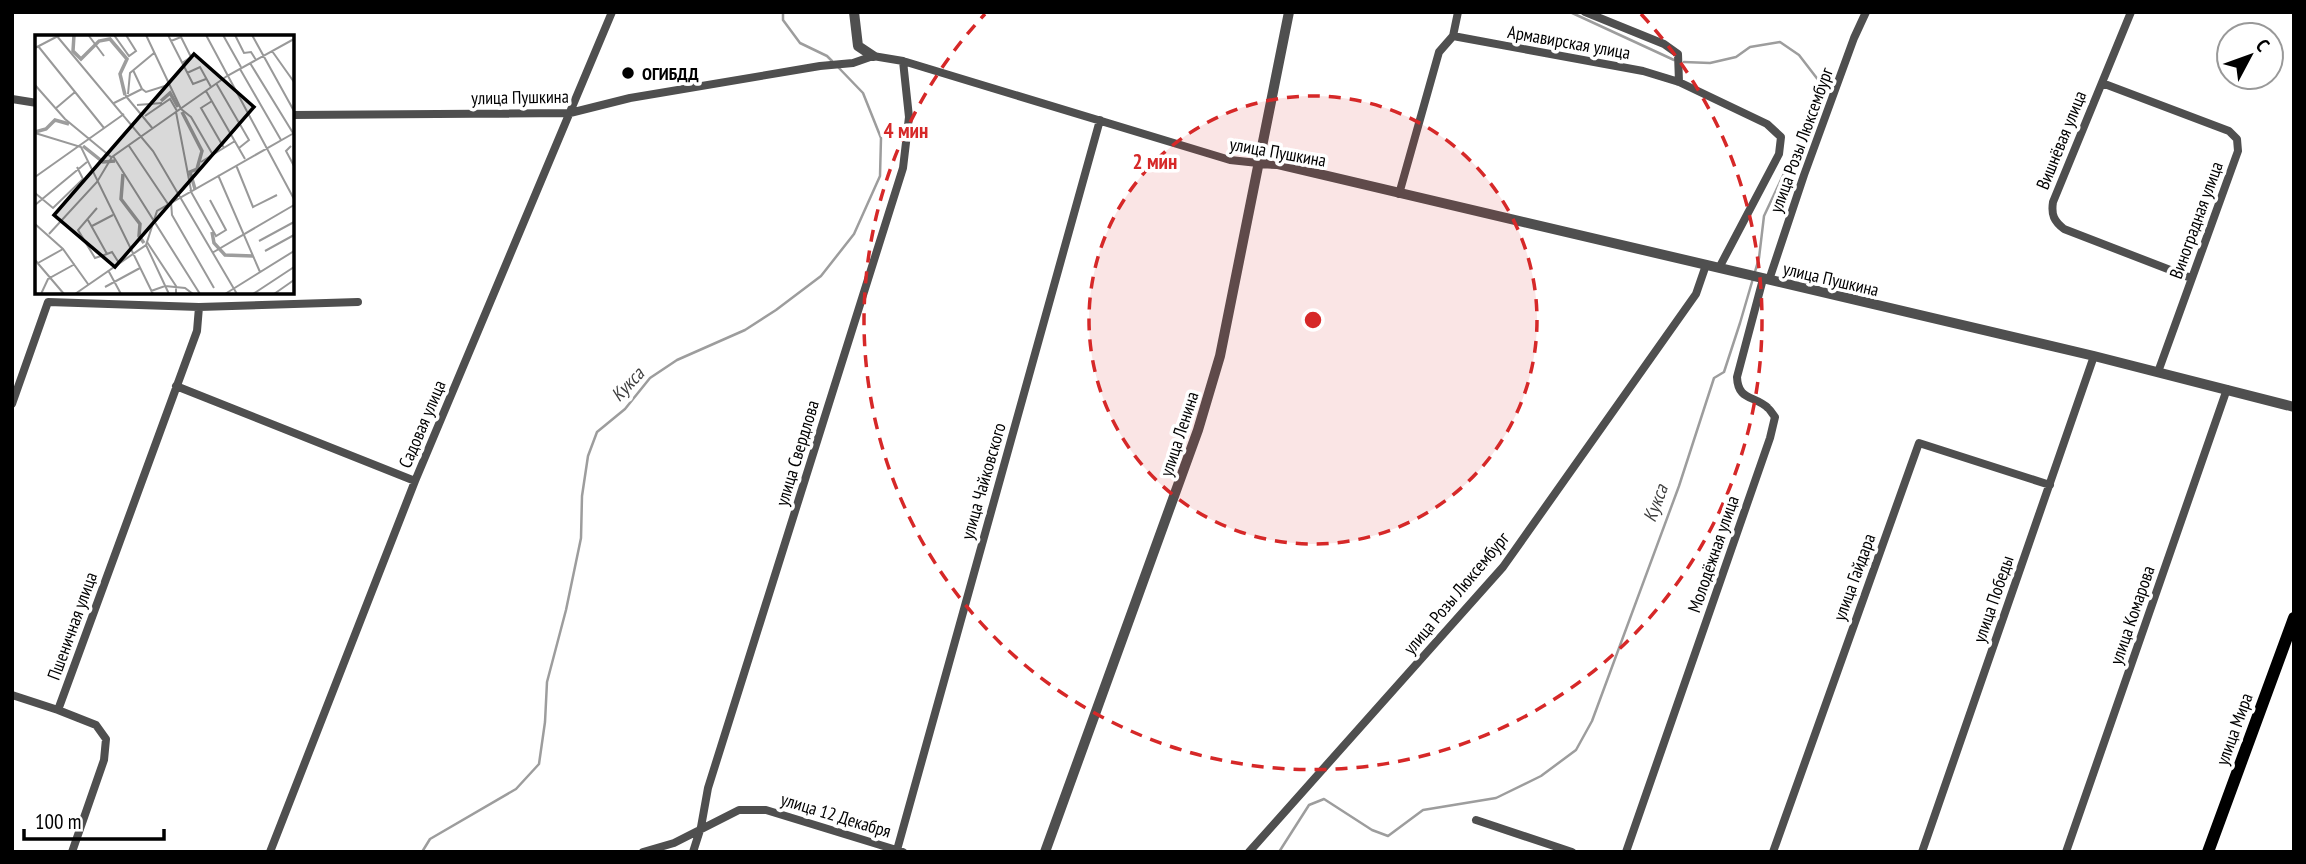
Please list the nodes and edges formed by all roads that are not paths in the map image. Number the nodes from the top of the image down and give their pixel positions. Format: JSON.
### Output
{"nodes":[{"id":1,"x":612,"y":12,"type":"edge"},
{"id":2,"x":854,"y":12,"type":"edge"},
{"id":3,"x":1289,"y":12,"type":"edge"},
{"id":4,"x":1458,"y":12,"type":"edge"},
{"id":5,"x":1586,"y":12,"type":"edge"},
{"id":6,"x":1866,"y":12,"type":"edge"},
{"id":7,"x":2131,"y":12,"type":"edge"},
{"id":8,"x":1453,"y":36,"type":"junction"},
{"id":9,"x":873,"y":56,"type":"junction"},
{"id":10,"x":902,"y":61,"type":"junction"},
{"id":11,"x":1679,"y":82,"type":"junction"},
{"id":12,"x":2102,"y":83,"type":"junction"},
{"id":13,"x":12,"y":99,"type":"edge"},
{"id":14,"x":35,"y":103,"type":"edge"},
{"id":15,"x":570,"y":113,"type":"junction"},
{"id":16,"x":294,"y":115,"type":"edge"},
{"id":17,"x":1100,"y":120,"type":"junction"},
{"id":18,"x":1258,"y":163,"type":"junction"},
{"id":19,"x":1399,"y":194,"type":"junction"},
{"id":20,"x":1706,"y":265,"type":"junction"},
{"id":21,"x":1719,"y":268,"type":"junction"},
{"id":22,"x":1758,"y":278,"type":"junction"},
{"id":23,"x":2191,"y":278,"type":"junction"},
{"id":24,"x":358,"y":302,"type":"dead end"},
{"id":25,"x":199,"y":307,"type":"junction"},
{"id":26,"x":2094,"y":356,"type":"junction"},
{"id":27,"x":2158,"y":372,"type":"junction"},
{"id":28,"x":176,"y":386,"type":"junction"},
{"id":29,"x":2227,"y":389,"type":"junction"},
{"id":30,"x":12,"y":404,"type":"edge"},
{"id":31,"x":2294,"y":407,"type":"edge"},
{"id":32,"x":415,"y":481,"type":"junction"},
{"id":33,"x":2050,"y":485,"type":"junction"},
{"id":34,"x":2294,"y":618,"type":"edge"},
{"id":35,"x":12,"y":695,"type":"edge"},
{"id":36,"x":58,"y":710,"type":"junction"},
{"id":37,"x":1476,"y":820,"type":"dead end"},
{"id":38,"x":701,"y":827,"type":"junction"},
{"id":39,"x":900,"y":851,"type":"edge"},
{"id":40,"x":72,"y":852,"type":"edge"},
{"id":41,"x":270,"y":852,"type":"edge"},
{"id":42,"x":643,"y":852,"type":"edge"},
{"id":43,"x":693,"y":852,"type":"edge"},
{"id":44,"x":1045,"y":852,"type":"edge"},
{"id":45,"x":1249,"y":852,"type":"edge"},
{"id":46,"x":1572,"y":852,"type":"edge"},
{"id":47,"x":1626,"y":852,"type":"edge"},
{"id":48,"x":1773,"y":852,"type":"edge"},
{"id":49,"x":1922,"y":852,"type":"edge"},
{"id":50,"x":2066,"y":852,"type":"edge"},
{"id":51,"x":2208,"y":852,"type":"edge"}],
"edges":[{"from":1,"to":15,"type":"street","name":"Садовая улица"},
{"from":2,"to":9,"type":"street"},
{"from":3,"to":18,"type":"street","name":"улица Ленина"},
{"from":4,"to":8,"type":"street"},
{"from":5,"to":11,"type":"street","name":"Армавирская улица"},
{"from":6,"to":22,"type":"street","name":"улица Розы Люксембург"},
{"from":7,"to":12,"type":"street","name":"Вишнёвая улица"},
{"from":8,"to":11,"type":"street","name":"Армавирская улица"},
{"from":8,"to":19,"type":"street"},
{"from":9,"to":10,"type":"street","name":"улица Пушкина"},
{"from":9,"to":15,"type":"street","name":"улица Пушкина"},
{"from":10,"to":17,"type":"street","name":"улица Пушкина"},
{"from":10,"to":38,"type":"street","name":"улица Свердлова"},
{"from":11,"to":21,"type":"street","name":"Армавирская улица"},
{"from":12,"to":23,"type":"street","name":"Виноградная улица"},
{"from":12,"to":23,"type":"street","name":"Вишнёвая улица"},
{"from":13,"to":14,"type":"street"},
{"from":15,"to":16,"type":"street","name":"улица Пушкина"},
{"from":15,"to":32,"type":"street","name":"Садовая улица"},
{"from":17,"to":18,"type":"street","name":"улица Пушкина"},
{"from":17,"to":39,"type":"street","name":"улица Чайковского"},
{"from":18,"to":19,"type":"street","name":"улица Пушкина"},
{"from":18,"to":44,"type":"street","name":"улица Ленина"},
{"from":19,"to":20,"type":"street","name":"улица Пушкина"},
{"from":20,"to":21,"type":"street","name":"улица Пушкина"},
{"from":20,"to":45,"type":"street","name":"улица Розы Люксембург"},
{"from":21,"to":22,"type":"street","name":"улица Пушкина"},
{"from":22,"to":26,"type":"street","name":"улица Пушкина"},
{"from":22,"to":47,"type":"street","name":"Молодёжная улица"},
{"from":23,"to":27,"type":"street","name":"Виноградная улица"},
{"from":24,"to":25,"type":"street"},
{"from":25,"to":28,"type":"street","name":"Пшеничная улица"},
{"from":25,"to":30,"type":"street"},
{"from":26,"to":27,"type":"street","name":"улица Пушкина"},
{"from":26,"to":33,"type":"street","name":"улица Победы"},
{"from":27,"to":29,"type":"street","name":"улица Пушкина"},
{"from":28,"to":32,"type":"street"},
{"from":28,"to":36,"type":"street","name":"Пшеничная улица"},
{"from":29,"to":31,"type":"street","name":"улица Пушкина"},
{"from":29,"to":50,"type":"street","name":"улица Комарова"},
{"from":32,"to":41,"type":"street","name":"Садовая улица"},
{"from":33,"to":48,"type":"street","name":"улица Гайдара"},
{"from":33,"to":49,"type":"street","name":"улица Победы"},
{"from":34,"to":51,"type":"main road","name":"улица Мира"},
{"from":35,"to":36,"type":"street"},
{"from":36,"to":40,"type":"street"},
{"from":37,"to":46,"type":"street"},
{"from":38,"to":39,"type":"street","name":"улица 12 Декабря"},
{"from":38,"to":42,"type":"street","name":"улица 12 Декабря"},
{"from":38,"to":43,"type":"street","name":"улица Свердлова"}]}
